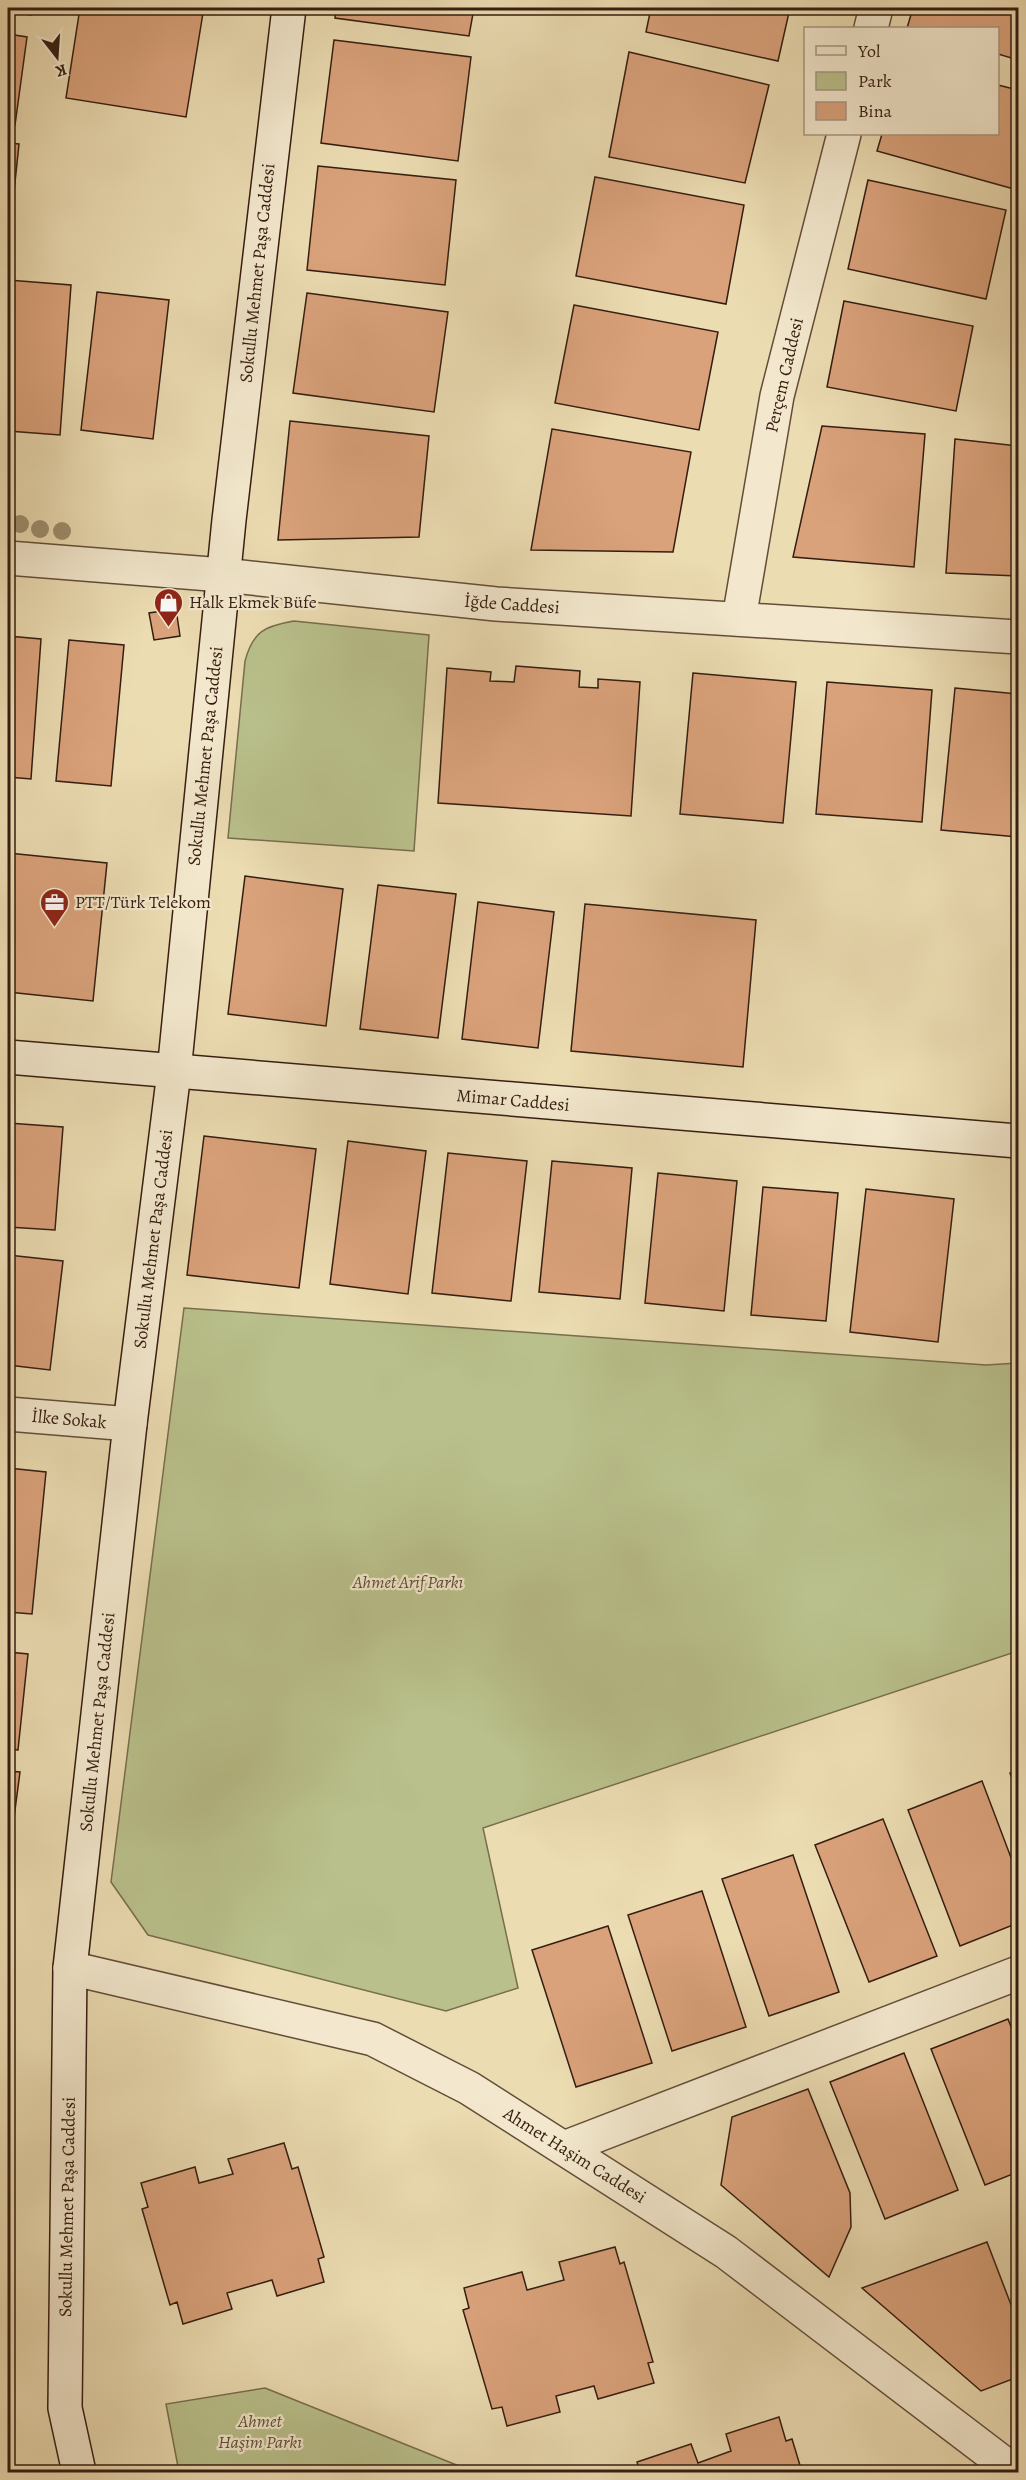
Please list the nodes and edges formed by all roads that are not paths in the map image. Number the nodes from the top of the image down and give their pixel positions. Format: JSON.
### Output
{"nodes":[{"id":1,"x":289,"y":8,"type":"edge"},
{"id":2,"x":876,"y":8,"type":"edge"},
{"id":3,"x":871,"y":27,"type":"edge"},
{"id":4,"x":844,"y":135,"type":"edge"},
{"id":5,"x":8,"y":558,"type":"edge"},
{"id":6,"x":223,"y":574,"type":"junction"},
{"id":7,"x":739,"y":619,"type":"junction"},
{"id":8,"x":1018,"y":637,"type":"edge"},
{"id":9,"x":8,"y":1057,"type":"edge"},
{"id":10,"x":174,"y":1072,"type":"junction"},
{"id":11,"x":1018,"y":1141,"type":"edge"},
{"id":12,"x":8,"y":1414,"type":"edge"},
{"id":13,"x":130,"y":1424,"type":"junction"},
{"id":14,"x":70,"y":1968,"type":"junction"},
{"id":15,"x":1018,"y":1973,"type":"edge"},
{"id":16,"x":564,"y":2148,"type":"junction"},
{"id":17,"x":1014,"y":2468,"type":"edge"},
{"id":18,"x":79,"y":2472,"type":"edge"}],
"edges":[{"from":1,"to":6,"type":"main road","name":"Sokullu Mehmet Paşa Caddesi"},
{"from":2,"to":3,"type":"main road"},
{"from":4,"to":7,"type":"main road","name":"Perçem Caddesi"},
{"from":5,"to":6,"type":"main road","name":"İğde Caddesi"},
{"from":6,"to":7,"type":"main road","name":"İğde Caddesi"},
{"from":6,"to":10,"type":"main road","name":"Sokullu Mehmet Paşa Caddesi"},
{"from":7,"to":8,"type":"main road","name":"İğde Caddesi"},
{"from":9,"to":10,"type":"main road","name":"Mimar Caddesi"},
{"from":10,"to":11,"type":"main road","name":"Mimar Caddesi"},
{"from":10,"to":13,"type":"main road","name":"Sokullu Mehmet Paşa Caddesi"},
{"from":12,"to":13,"type":"main road","name":"İlke Sokak"},
{"from":13,"to":14,"type":"main road","name":"Sokullu Mehmet Paşa Caddesi"},
{"from":14,"to":16,"type":"main road","name":"Ahmet Haşim Caddesi"},
{"from":14,"to":18,"type":"main road","name":"Sokullu Mehmet Paşa Caddesi"},
{"from":15,"to":16,"type":"main road"},
{"from":16,"to":17,"type":"main road","name":"Ahmet Haşim Caddesi"}]}
